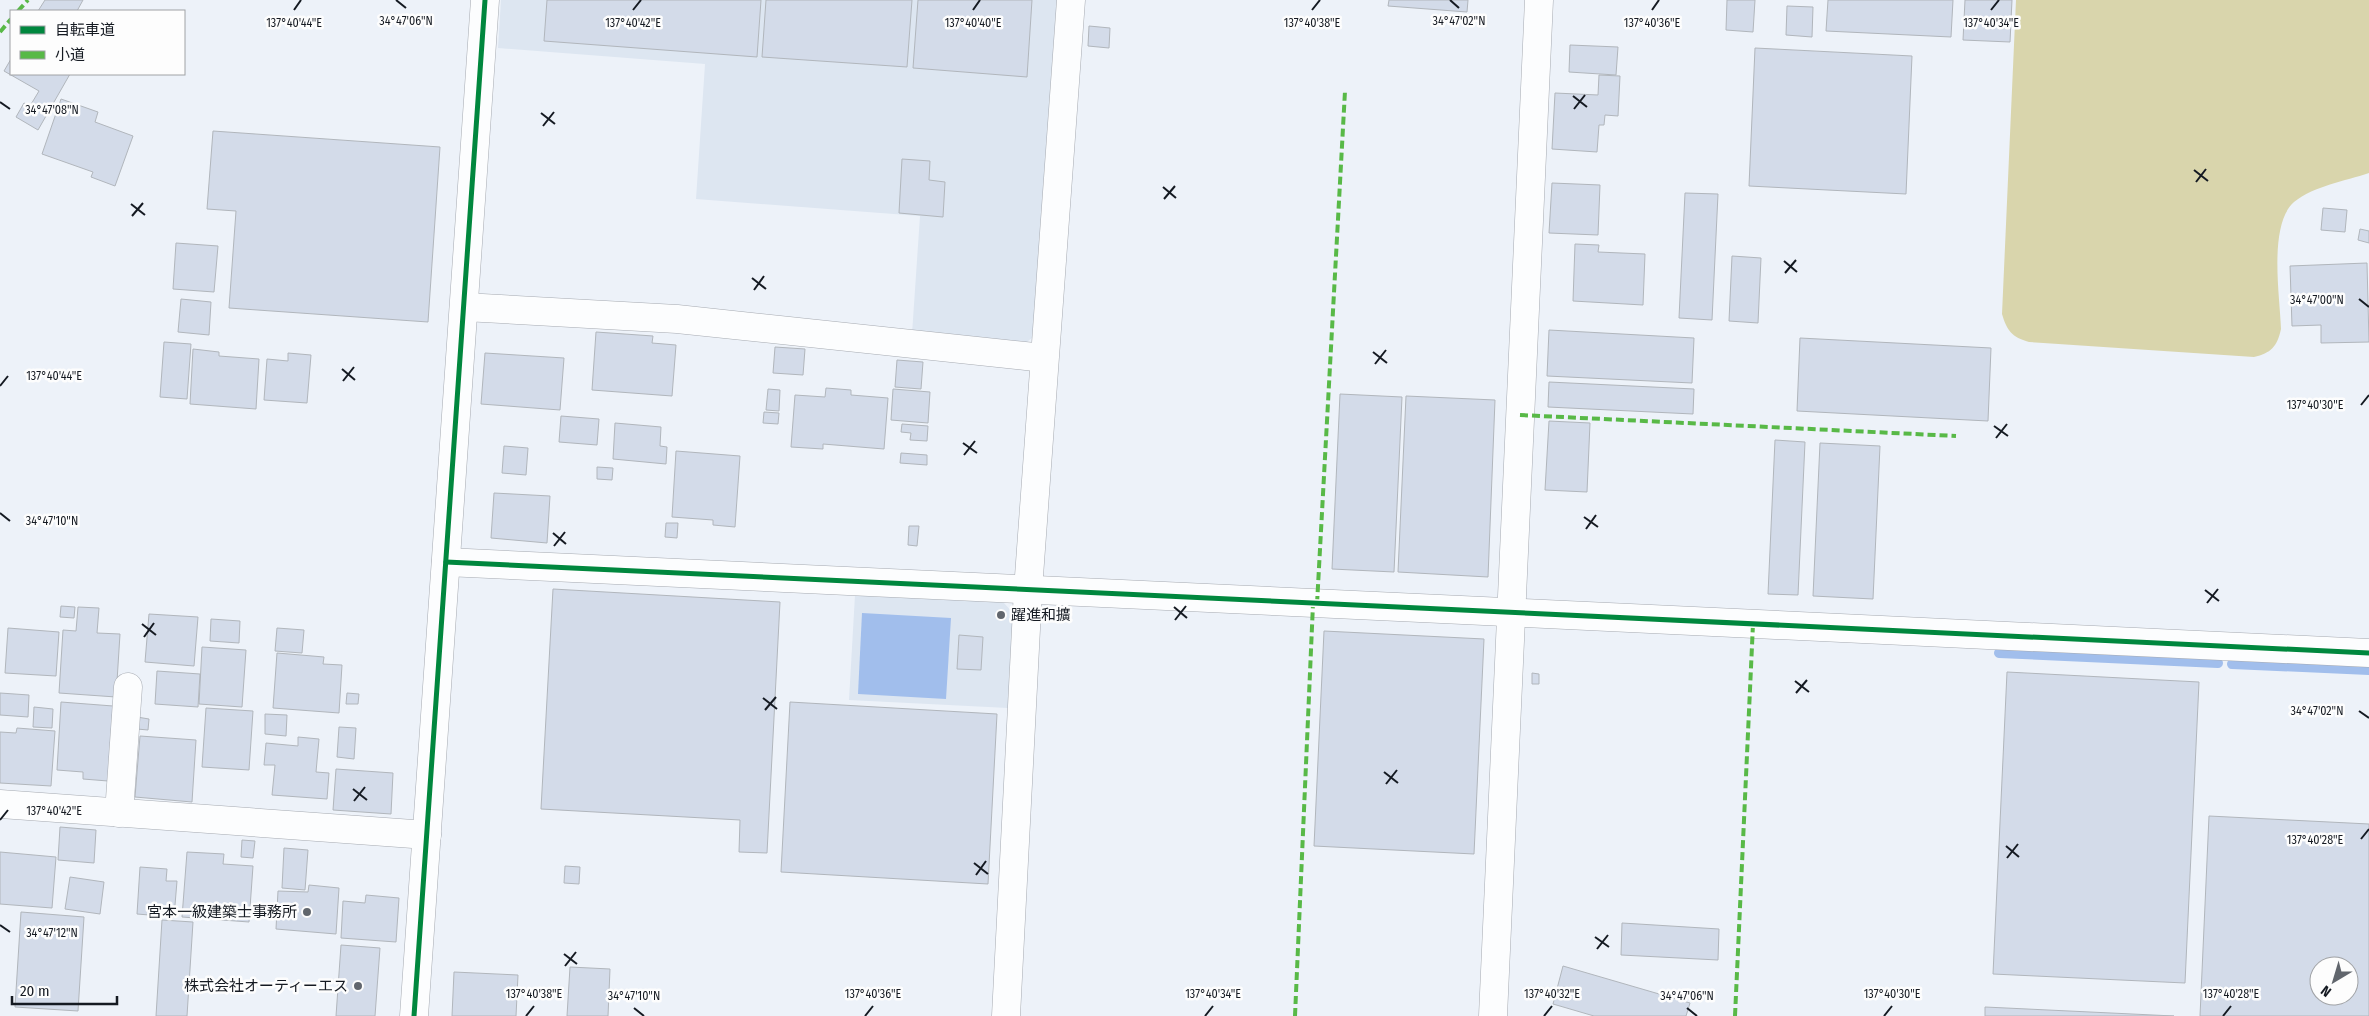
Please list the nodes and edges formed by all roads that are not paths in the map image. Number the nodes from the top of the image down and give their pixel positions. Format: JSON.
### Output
{"nodes":[{"id":1,"x":485,"y":0,"type":"edge"},
{"id":2,"x":1071,"y":0,"type":"edge"},
{"id":3,"x":1539,"y":0,"type":"edge"},
{"id":4,"x":464,"y":307,"type":"junction"},
{"id":5,"x":1044,"y":358,"type":"junction"},
{"id":6,"x":446,"y":562,"type":"junction"},
{"id":7,"x":1028,"y":590,"type":"junction"},
{"id":8,"x":1511,"y":613,"type":"junction"},
{"id":9,"x":2369,"y":653,"type":"edge"},
{"id":10,"x":128,"y":687,"type":"dead end"},
{"id":11,"x":0,"y":804,"type":"edge"},
{"id":12,"x":119,"y":813,"type":"junction"},
{"id":13,"x":427,"y":835,"type":"junction"},
{"id":14,"x":414,"y":1016,"type":"edge"},
{"id":15,"x":1006,"y":1016,"type":"edge"},
{"id":16,"x":1493,"y":1016,"type":"edge"}],
"edges":[{"from":1,"to":4,"type":"street"},
{"from":2,"to":5,"type":"street"},
{"from":3,"to":8,"type":"street"},
{"from":4,"to":5,"type":"street"},
{"from":4,"to":6,"type":"street"},
{"from":5,"to":7,"type":"street"},
{"from":6,"to":7,"type":"street"},
{"from":6,"to":13,"type":"street"},
{"from":7,"to":8,"type":"street"},
{"from":7,"to":15,"type":"street"},
{"from":8,"to":9,"type":"street"},
{"from":8,"to":16,"type":"street"},
{"from":10,"to":12,"type":"street"},
{"from":11,"to":12,"type":"street"},
{"from":12,"to":13,"type":"street"},
{"from":13,"to":14,"type":"street"}]}
